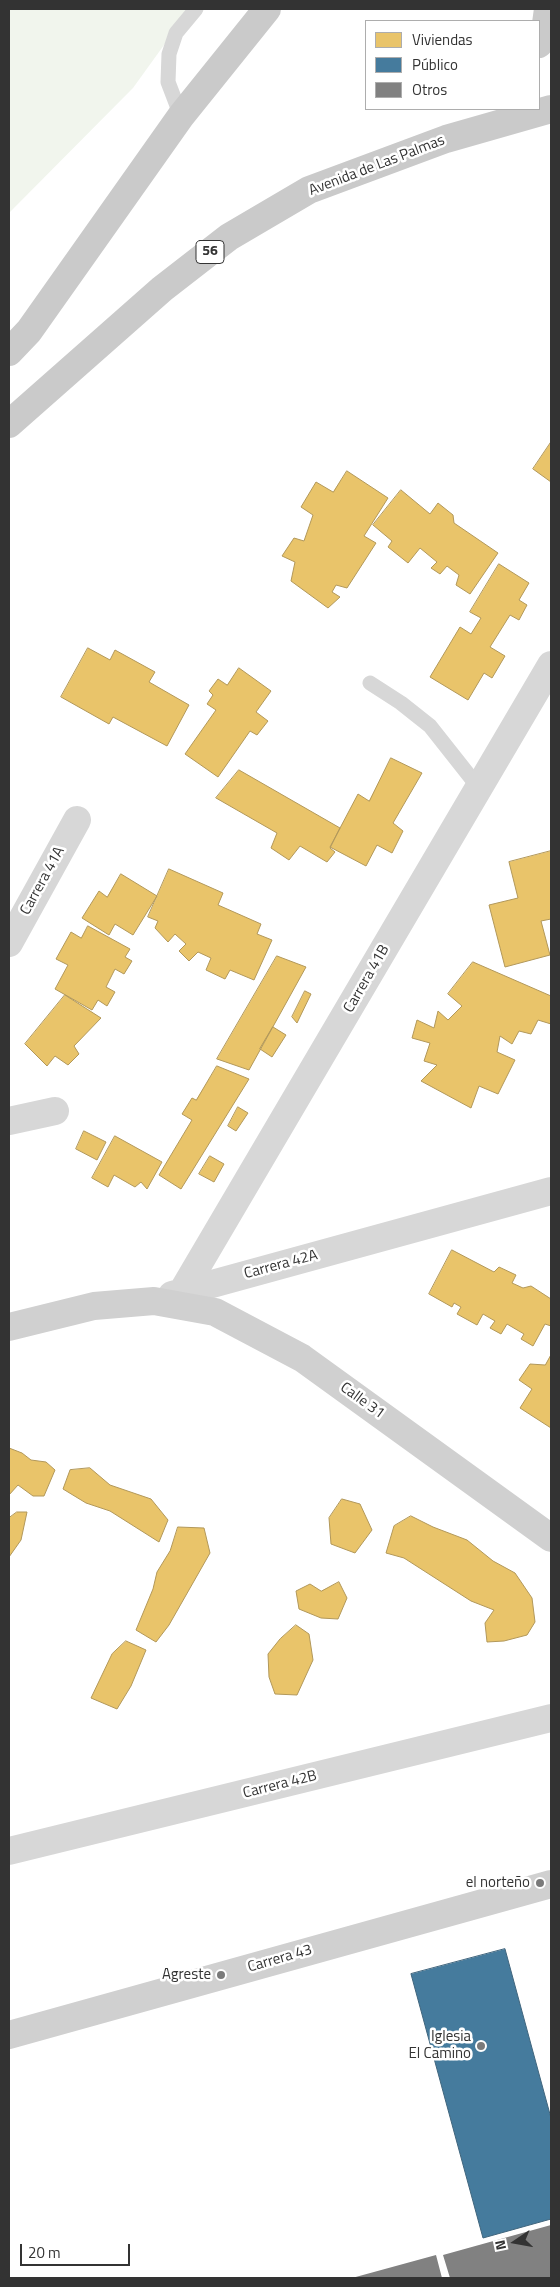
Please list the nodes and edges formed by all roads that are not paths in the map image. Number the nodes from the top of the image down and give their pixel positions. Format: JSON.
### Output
{"nodes":[{"id":1,"x":196,"y":9,"type":"edge"},
{"id":2,"x":267,"y":9,"type":"edge"},
{"id":3,"x":548,"y":9,"type":"edge"},
{"id":4,"x":540,"y":42,"type":"edge"},
{"id":5,"x":475,"y":110,"type":"edge"},
{"id":6,"x":551,"y":110,"type":"edge"},
{"id":7,"x":181,"y":116,"type":"junction"},
{"id":8,"x":446,"y":139,"type":"junction"},
{"id":9,"x":9,"y":352,"type":"edge"},
{"id":10,"x":9,"y":424,"type":"edge"},
{"id":11,"x":551,"y":665,"type":"edge"},
{"id":12,"x":370,"y":683,"type":"dead end"},
{"id":13,"x":479,"y":788,"type":"junction"},
{"id":14,"x":77,"y":820,"type":"dead end"},
{"id":15,"x":9,"y":943,"type":"edge"},
{"id":16,"x":55,"y":1111,"type":"dead end"},
{"id":17,"x":9,"y":1121,"type":"edge"},
{"id":18,"x":551,"y":1191,"type":"edge"},
{"id":19,"x":182,"y":1292,"type":"junction"},
{"id":20,"x":154,"y":1301,"type":"junction"},
{"id":21,"x":9,"y":1327,"type":"edge"},
{"id":22,"x":551,"y":1538,"type":"edge"},
{"id":23,"x":551,"y":1718,"type":"edge"},
{"id":24,"x":9,"y":1851,"type":"edge"},
{"id":25,"x":551,"y":1884,"type":"edge"},
{"id":26,"x":9,"y":2035,"type":"edge"}],
"edges":[{"from":1,"to":7,"type":"lane"},
{"from":2,"to":7,"type":"main road"},
{"from":3,"to":4,"type":"main road"},
{"from":5,"to":8,"type":"main road"},
{"from":6,"to":8,"type":"main road","name":"Avenida de Las Palmas","number":"56"},
{"from":7,"to":9,"type":"main road"},
{"from":8,"to":10,"type":"main road","name":"Avenida de Las Palmas","number":"56"},
{"from":11,"to":13,"type":"street","name":"Carrera 41B"},
{"from":12,"to":13,"type":"lane"},
{"from":13,"to":19,"type":"street","name":"Carrera 41B"},
{"from":14,"to":15,"type":"street","name":"Carrera 41A"},
{"from":16,"to":17,"type":"street"},
{"from":18,"to":19,"type":"street","name":"Carrera 42A"},
{"from":19,"to":20,"type":"street","name":"Carrera 42A"},
{"from":20,"to":21,"type":"street","name":"Carrera 42A"},
{"from":20,"to":22,"type":"street","name":"Calle 31"},
{"from":23,"to":24,"type":"street","name":"Carrera 42B"},
{"from":25,"to":26,"type":"street","name":"Carrera 43"}]}
